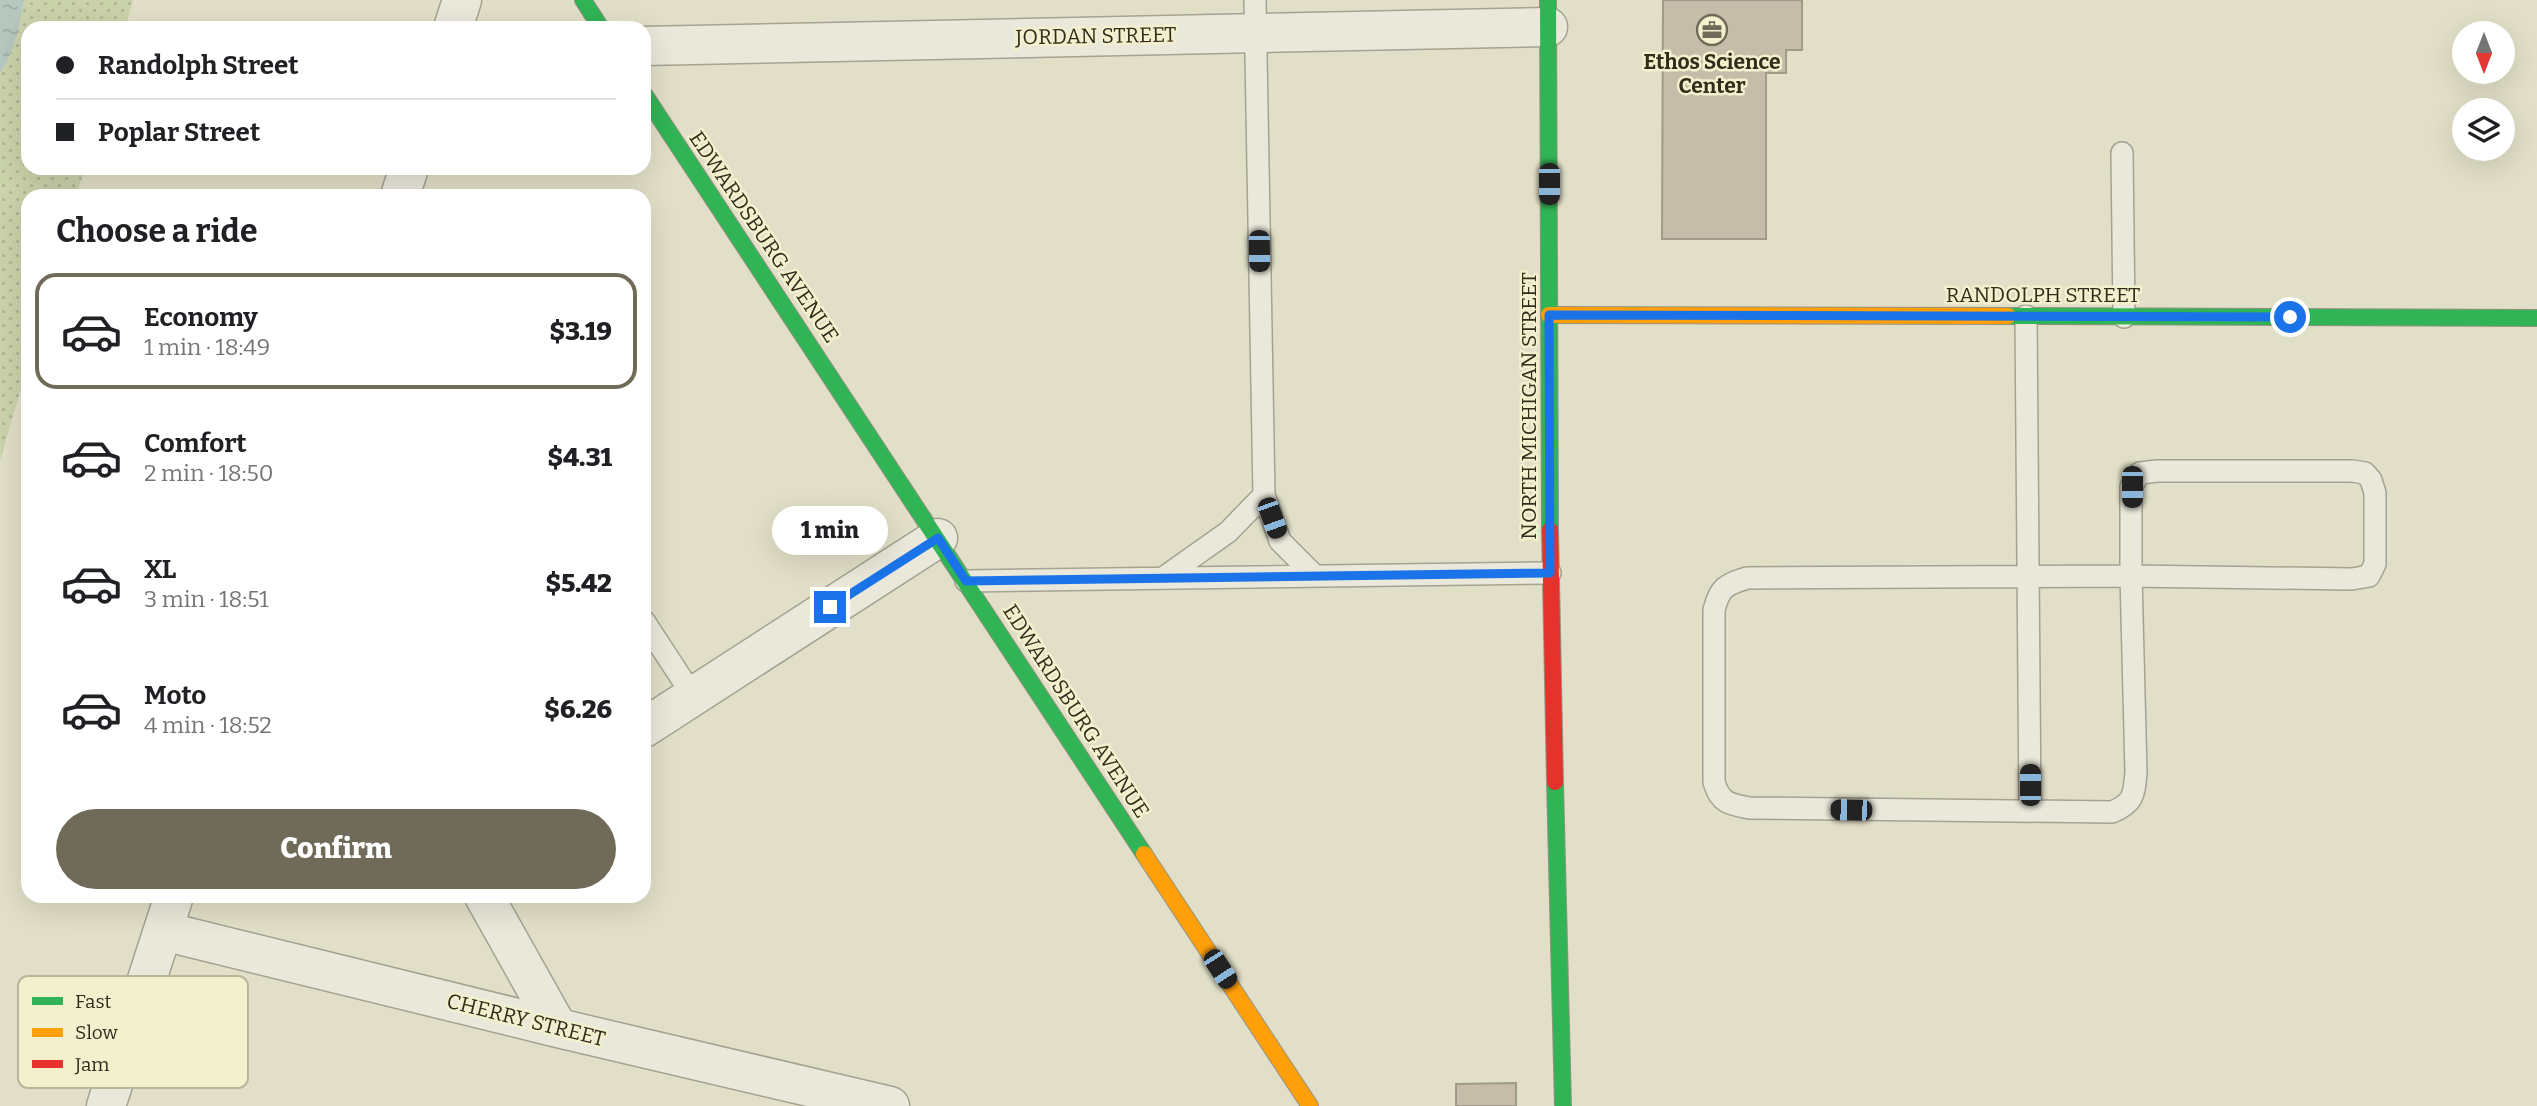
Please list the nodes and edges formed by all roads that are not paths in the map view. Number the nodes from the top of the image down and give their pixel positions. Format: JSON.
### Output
{"nodes":[{"id":1,"x":462,"y":0,"type":"edge"},
{"id":2,"x":583,"y":0,"type":"edge"},
{"id":3,"x":1548,"y":13,"type":"edge"},
{"id":4,"x":1255,"y":16,"type":"edge"},
{"id":5,"x":455,"y":21,"type":"edge"},
{"id":6,"x":596,"y":21,"type":"edge"},
{"id":7,"x":651,"y":46,"type":"edge"},
{"id":8,"x":651,"y":105,"type":"edge"},
{"id":9,"x":2122,"y":153,"type":"dead end"},
{"id":10,"x":1549,"y":315,"type":"junction"},
{"id":11,"x":2026,"y":316,"type":"junction"},
{"id":12,"x":2124,"y":317,"type":"junction"},
{"id":13,"x":2537,"y":318,"type":"edge"},
{"id":14,"x":1264,"y":495,"type":"junction"},
{"id":15,"x":938,"y":538,"type":"junction"},
{"id":16,"x":1550,"y":573,"type":"junction"},
{"id":17,"x":1315,"y":576,"type":"junction"},
{"id":18,"x":2028,"y":576,"type":"junction"},
{"id":19,"x":2131,"y":576,"type":"junction"},
{"id":20,"x":1163,"y":578,"type":"junction"},
{"id":21,"x":966,"y":581,"type":"junction"},
{"id":22,"x":651,"y":632,"type":"edge"},
{"id":23,"x":693,"y":696,"type":"junction"},
{"id":24,"x":651,"y":723,"type":"edge"},
{"id":25,"x":2030,"y":811,"type":"junction"},
{"id":26,"x":488,"y":903,"type":"edge"},
{"id":27,"x":169,"y":913,"type":"edge"},
{"id":28,"x":148,"y":976,"type":"edge"},
{"id":29,"x":558,"y":1028,"type":"junction"},
{"id":30,"x":112,"y":1088,"type":"edge"},
{"id":31,"x":877,"y":1104,"type":"edge"},
{"id":32,"x":106,"y":1106,"type":"edge"},
{"id":33,"x":1310,"y":1106,"type":"edge"},
{"id":34,"x":1563,"y":1106,"type":"edge"}],
"edges":[{"from":1,"to":5,"type":"street"},
{"from":2,"to":6,"type":"street"},
{"from":3,"to":4,"type":"street","name":"JORDAN STREET"},
{"from":3,"to":10,"type":"street","name":"NORTH MICHIGAN STREET"},
{"from":4,"to":7,"type":"street","name":"JORDAN STREET"},
{"from":4,"to":14,"type":"lane"},
{"from":8,"to":15,"type":"street","name":"EDWARDSBURG AVENUE"},
{"from":9,"to":12,"type":"lane"},
{"from":10,"to":11,"type":"street","name":"RANDOLPH STREET"},
{"from":10,"to":16,"type":"street","name":"NORTH MICHIGAN STREET"},
{"from":11,"to":12,"type":"street","name":"RANDOLPH STREET"},
{"from":11,"to":18,"type":"lane"},
{"from":12,"to":13,"type":"street","name":"RANDOLPH STREET"},
{"from":14,"to":17,"type":"lane"},
{"from":14,"to":20,"type":"lane"},
{"from":15,"to":21,"type":"street","name":"EDWARDSBURG AVENUE"},
{"from":15,"to":23,"type":"street"},
{"from":16,"to":17,"type":"lane"},
{"from":16,"to":34,"type":"street","name":"NORTH MICHIGAN STREET"},
{"from":17,"to":20,"type":"lane"},
{"from":18,"to":19,"type":"lane"},
{"from":18,"to":25,"type":"lane"},
{"from":18,"to":25,"type":"lane"},
{"from":19,"to":19,"type":"lane"},
{"from":19,"to":25,"type":"lane"},
{"from":20,"to":21,"type":"lane"},
{"from":21,"to":33,"type":"street","name":"EDWARDSBURG AVENUE"},
{"from":22,"to":23,"type":"lane"},
{"from":23,"to":24,"type":"street"},
{"from":26,"to":29,"type":"street"},
{"from":27,"to":28,"type":"street"},
{"from":27,"to":29,"type":"street","name":"CHERRY STREET"},
{"from":29,"to":31,"type":"street","name":"CHERRY STREET"},
{"from":30,"to":32,"type":"street"}]}
